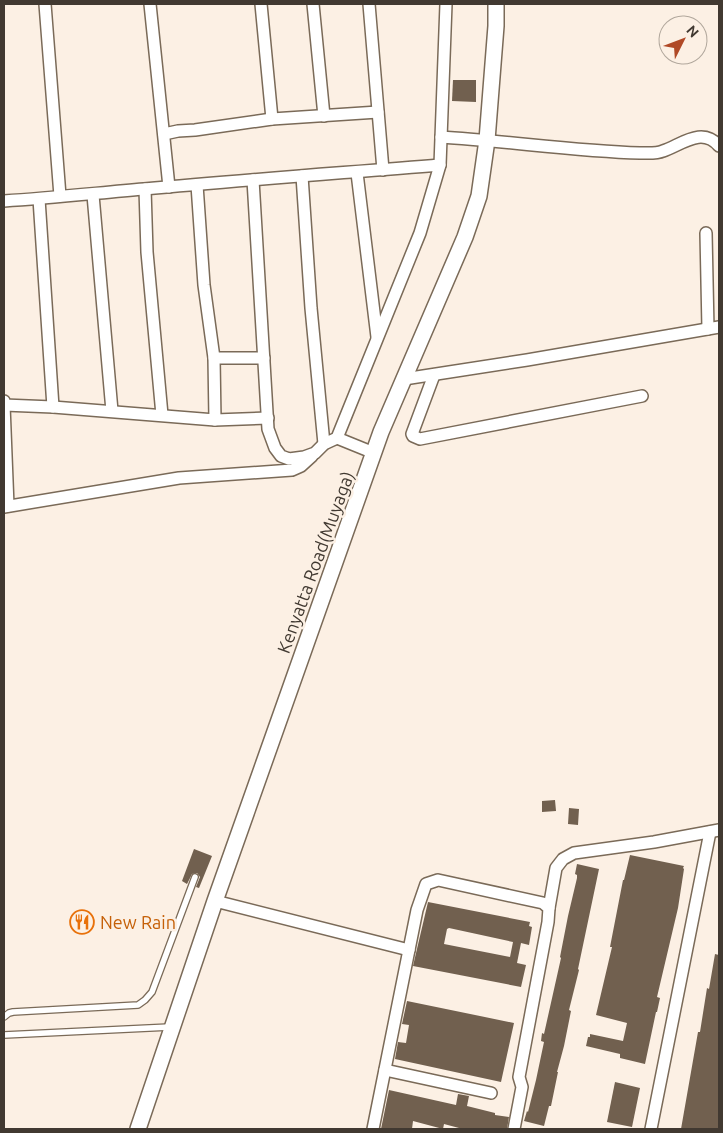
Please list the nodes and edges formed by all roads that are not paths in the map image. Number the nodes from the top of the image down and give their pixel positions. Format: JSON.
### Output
{"nodes":[{"id":1,"x":45,"y":4,"type":"edge"},
{"id":2,"x":150,"y":4,"type":"edge"},
{"id":3,"x":262,"y":4,"type":"edge"},
{"id":4,"x":314,"y":4,"type":"edge"},
{"id":5,"x":369,"y":4,"type":"edge"},
{"id":6,"x":446,"y":4,"type":"edge"},
{"id":7,"x":496,"y":4,"type":"edge"},
{"id":8,"x":378,"y":112,"type":"junction"},
{"id":9,"x":324,"y":116,"type":"junction"},
{"id":10,"x":272,"y":119,"type":"junction"},
{"id":11,"x":164,"y":134,"type":"junction"},
{"id":12,"x":441,"y":137,"type":"junction"},
{"id":13,"x":487,"y":140,"type":"junction"},
{"id":14,"x":719,"y":146,"type":"edge"},
{"id":15,"x":440,"y":165,"type":"junction"},
{"id":16,"x":383,"y":170,"type":"junction"},
{"id":17,"x":357,"y":173,"type":"junction"},
{"id":18,"x":302,"y":176,"type":"junction"},
{"id":19,"x":253,"y":180,"type":"junction"},
{"id":20,"x":197,"y":185,"type":"junction"},
{"id":21,"x":169,"y":187,"type":"junction"},
{"id":22,"x":145,"y":189,"type":"junction"},
{"id":23,"x":93,"y":195,"type":"junction"},
{"id":24,"x":60,"y":196,"type":"junction"},
{"id":25,"x":39,"y":199,"type":"junction"},
{"id":26,"x":4,"y":201,"type":"edge"},
{"id":27,"x":706,"y":233,"type":"dead end"},
{"id":28,"x":714,"y":328,"type":"edge"},
{"id":29,"x":378,"y":338,"type":"junction"},
{"id":30,"x":214,"y":358,"type":"junction"},
{"id":31,"x":264,"y":358,"type":"junction"},
{"id":32,"x":434,"y":375,"type":"junction"},
{"id":33,"x":404,"y":379,"type":"junction"},
{"id":34,"x":642,"y":396,"type":"dead end"},
{"id":35,"x":4,"y":401,"type":"edge"},
{"id":36,"x":4,"y":405,"type":"edge"},
{"id":37,"x":52,"y":407,"type":"junction"},
{"id":38,"x":112,"y":411,"type":"junction"},
{"id":39,"x":162,"y":415,"type":"junction"},
{"id":40,"x":268,"y":418,"type":"junction"},
{"id":41,"x":215,"y":420,"type":"junction"},
{"id":42,"x":337,"y":438,"type":"junction"},
{"id":43,"x":324,"y":444,"type":"junction"},
{"id":44,"x":315,"y":453,"type":"junction"},
{"id":45,"x":374,"y":453,"type":"junction"},
{"id":46,"x":6,"y":506,"type":"edge"},
{"id":47,"x":714,"y":831,"type":"edge"},
{"id":48,"x":195,"y":877,"type":"dead end"},
{"id":49,"x":215,"y":901,"type":"junction"},
{"id":50,"x":549,"y":908,"type":"junction"},
{"id":51,"x":409,"y":950,"type":"junction"},
{"id":52,"x":4,"y":1017,"type":"edge"},
{"id":53,"x":172,"y":1027,"type":"junction"},
{"id":54,"x":4,"y":1035,"type":"edge"},
{"id":55,"x":385,"y":1070,"type":"junction"},
{"id":56,"x":491,"y":1093,"type":"dead end"},
{"id":57,"x":138,"y":1129,"type":"edge"},
{"id":58,"x":373,"y":1129,"type":"edge"},
{"id":59,"x":514,"y":1129,"type":"edge"},
{"id":60,"x":651,"y":1129,"type":"edge"}],
"edges":[{"from":1,"to":24,"type":"street"},
{"from":2,"to":11,"type":"street"},
{"from":3,"to":10,"type":"street"},
{"from":4,"to":9,"type":"street"},
{"from":5,"to":8,"type":"street"},
{"from":6,"to":12,"type":"street"},
{"from":7,"to":13,"type":"main road","name":"Kenyatta Road(Muyaga)"},
{"from":8,"to":9,"type":"street"},
{"from":8,"to":16,"type":"street"},
{"from":9,"to":10,"type":"street"},
{"from":10,"to":11,"type":"street"},
{"from":11,"to":21,"type":"street"},
{"from":12,"to":13,"type":"street"},
{"from":12,"to":15,"type":"street"},
{"from":13,"to":14,"type":"street"},
{"from":13,"to":33,"type":"main road","name":"Kenyatta Road(Muyaga)"},
{"from":15,"to":16,"type":"street"},
{"from":15,"to":29,"type":"street"},
{"from":16,"to":17,"type":"street"},
{"from":17,"to":18,"type":"street"},
{"from":17,"to":29,"type":"street"},
{"from":18,"to":19,"type":"street"},
{"from":18,"to":43,"type":"street"},
{"from":19,"to":20,"type":"street"},
{"from":19,"to":31,"type":"street"},
{"from":20,"to":21,"type":"street"},
{"from":20,"to":30,"type":"street"},
{"from":21,"to":22,"type":"street"},
{"from":22,"to":23,"type":"street"},
{"from":22,"to":39,"type":"street"},
{"from":23,"to":24,"type":"street"},
{"from":23,"to":38,"type":"street"},
{"from":24,"to":25,"type":"street"},
{"from":25,"to":26,"type":"street"},
{"from":25,"to":37,"type":"street"},
{"from":27,"to":28,"type":"street"},
{"from":28,"to":32,"type":"street"},
{"from":29,"to":42,"type":"street"},
{"from":30,"to":31,"type":"street"},
{"from":30,"to":41,"type":"street"},
{"from":31,"to":40,"type":"street"},
{"from":32,"to":33,"type":"street"},
{"from":32,"to":34,"type":"street"},
{"from":33,"to":45,"type":"main road","name":"Kenyatta Road(Muyaga)"},
{"from":35,"to":36,"type":"street"},
{"from":36,"to":37,"type":"street"},
{"from":36,"to":46,"type":"street"},
{"from":37,"to":38,"type":"street"},
{"from":38,"to":39,"type":"street"},
{"from":39,"to":41,"type":"street"},
{"from":40,"to":41,"type":"street"},
{"from":40,"to":44,"type":"street"},
{"from":42,"to":43,"type":"street"},
{"from":42,"to":45,"type":"street"},
{"from":43,"to":44,"type":"street"},
{"from":44,"to":46,"type":"street"},
{"from":45,"to":49,"type":"main road","name":"Kenyatta Road(Muyaga)"},
{"from":47,"to":50,"type":"street"},
{"from":47,"to":60,"type":"street"},
{"from":48,"to":52,"type":"lane"},
{"from":49,"to":51,"type":"street"},
{"from":49,"to":53,"type":"main road","name":"Kenyatta Road(Muyaga)"},
{"from":50,"to":51,"type":"street"},
{"from":50,"to":59,"type":"street"},
{"from":51,"to":55,"type":"street"},
{"from":53,"to":54,"type":"lane"},
{"from":53,"to":57,"type":"main road","name":"Kenyatta Road(Muyaga)"},
{"from":55,"to":56,"type":"street"},
{"from":55,"to":58,"type":"street"}]}
